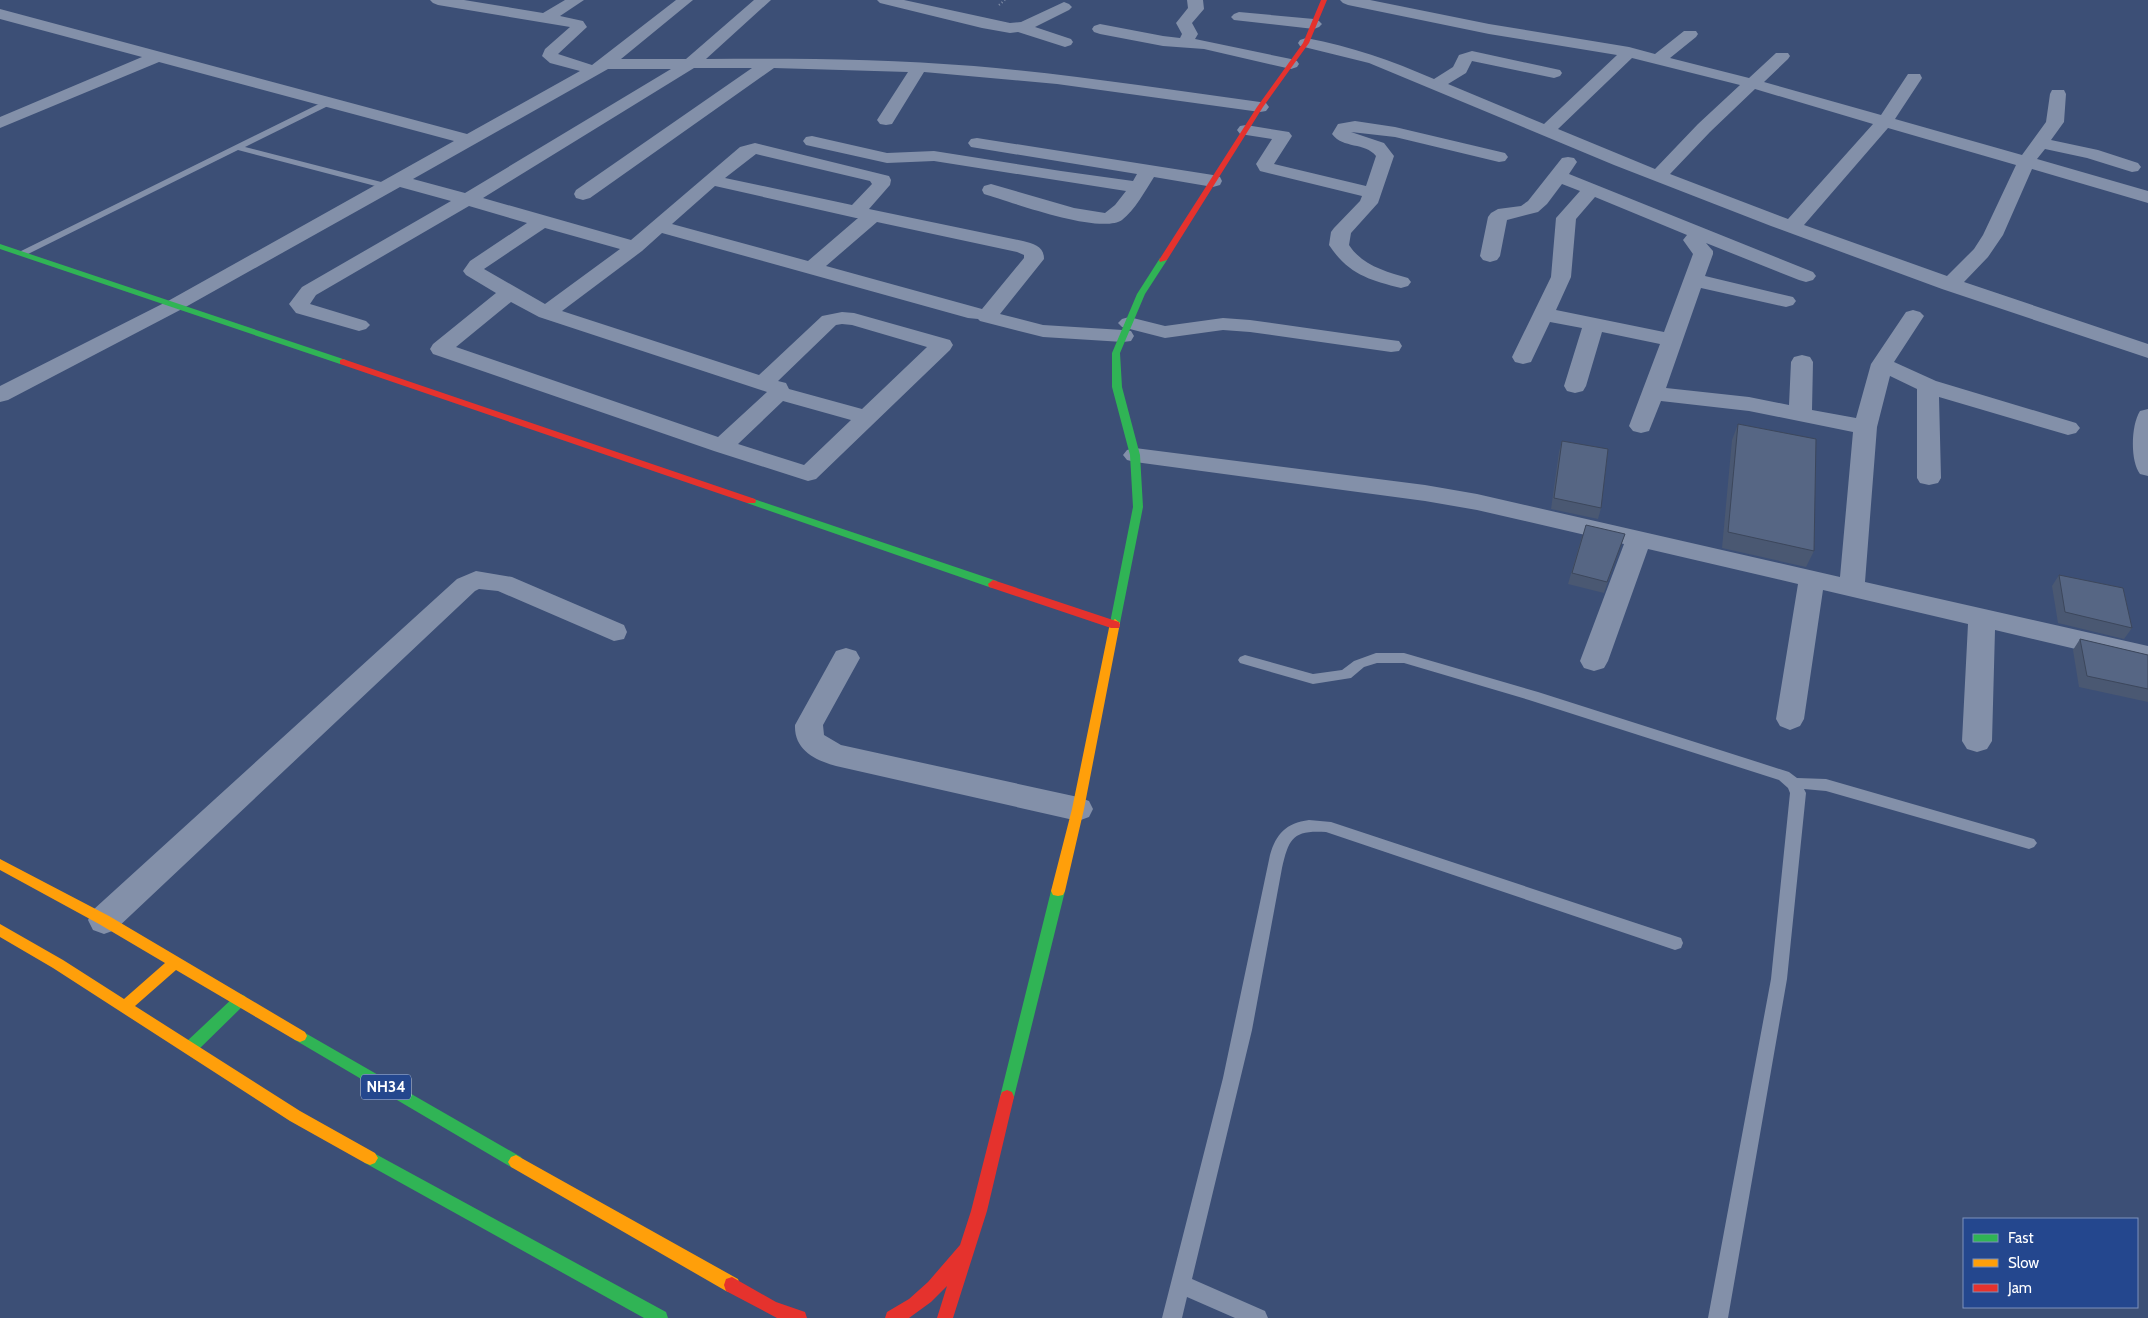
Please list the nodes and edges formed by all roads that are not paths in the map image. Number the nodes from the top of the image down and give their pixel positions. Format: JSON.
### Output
{"nodes":[{"id":1,"x":438,"y":0,"type":"edge"},
{"id":2,"x":576,"y":0,"type":"edge"},
{"id":3,"x":685,"y":0,"type":"edge"},
{"id":4,"x":763,"y":0,"type":"edge"},
{"id":5,"x":887,"y":0,"type":"edge"},
{"id":6,"x":1195,"y":0,"type":"edge"},
{"id":7,"x":1324,"y":0,"type":"edge"},
{"id":8,"x":1348,"y":0,"type":"edge"},
{"id":9,"x":1064,"y":7,"type":"dead end"},
{"id":10,"x":0,"y":14,"type":"edge"},
{"id":11,"x":1239,"y":17,"type":"dead end"},
{"id":12,"x":546,"y":18,"type":"junction"},
{"id":13,"x":1314,"y":24,"type":"junction"},
{"id":14,"x":1019,"y":27,"type":"junction"},
{"id":15,"x":1100,"y":29,"type":"dead end"},
{"id":16,"x":1690,"y":34,"type":"dead end"},
{"id":17,"x":1064,"y":42,"type":"dead end"},
{"id":18,"x":1185,"y":44,"type":"junction"},
{"id":19,"x":1306,"y":44,"type":"junction"},
{"id":20,"x":1629,"y":52,"type":"junction"},
{"id":21,"x":159,"y":56,"type":"junction"},
{"id":22,"x":1782,"y":56,"type":"dead end"},
{"id":23,"x":1658,"y":59,"type":"junction"},
{"id":24,"x":690,"y":64,"type":"junction"},
{"id":25,"x":769,"y":64,"type":"junction"},
{"id":26,"x":1291,"y":64,"type":"junction"},
{"id":27,"x":600,"y":67,"type":"junction"},
{"id":28,"x":919,"y":67,"type":"junction"},
{"id":29,"x":1554,"y":73,"type":"dead end"},
{"id":30,"x":1914,"y":78,"type":"dead end"},
{"id":31,"x":1751,"y":83,"type":"junction"},
{"id":32,"x":1435,"y":85,"type":"junction"},
{"id":33,"x":2058,"y":94,"type":"dead end"},
{"id":34,"x":329,"y":102,"type":"junction"},
{"id":35,"x":1260,"y":107,"type":"junction"},
{"id":36,"x":886,"y":120,"type":"dead end"},
{"id":37,"x":1885,"y":121,"type":"junction"},
{"id":38,"x":0,"y":123,"type":"edge"},
{"id":39,"x":1246,"y":130,"type":"junction"},
{"id":40,"x":1546,"y":131,"type":"junction"},
{"id":41,"x":469,"y":140,"type":"junction"},
{"id":42,"x":812,"y":141,"type":"dead end"},
{"id":43,"x":2042,"y":142,"type":"junction"},
{"id":44,"x":977,"y":143,"type":"dead end"},
{"id":45,"x":1581,"y":146,"type":"junction"},
{"id":46,"x":236,"y":147,"type":"junction"},
{"id":47,"x":1499,"y":157,"type":"dead end"},
{"id":48,"x":2026,"y":162,"type":"junction"},
{"id":49,"x":2132,"y":167,"type":"dead end"},
{"id":50,"x":1150,"y":170,"type":"junction"},
{"id":51,"x":1558,"y":176,"type":"junction"},
{"id":52,"x":1658,"y":176,"type":"junction"},
{"id":53,"x":711,"y":180,"type":"junction"},
{"id":54,"x":1213,"y":181,"type":"junction"},
{"id":55,"x":391,"y":183,"type":"junction"},
{"id":56,"x":1137,"y":187,"type":"junction"},
{"id":57,"x":990,"y":190,"type":"dead end"},
{"id":58,"x":1591,"y":190,"type":"junction"},
{"id":59,"x":1373,"y":193,"type":"junction"},
{"id":60,"x":583,"y":194,"type":"dead end"},
{"id":61,"x":2148,"y":197,"type":"edge"},
{"id":62,"x":467,"y":200,"type":"junction"},
{"id":63,"x":864,"y":214,"type":"junction"},
{"id":64,"x":542,"y":221,"type":"junction"},
{"id":65,"x":658,"y":226,"type":"junction"},
{"id":66,"x":1792,"y":227,"type":"junction"},
{"id":67,"x":1698,"y":233,"type":"junction"},
{"id":68,"x":0,"y":246,"type":"edge"},
{"id":69,"x":635,"y":247,"type":"junction"},
{"id":70,"x":22,"y":253,"type":"junction"},
{"id":71,"x":1490,"y":256,"type":"dead end"},
{"id":72,"x":811,"y":269,"type":"junction"},
{"id":73,"x":1806,"y":276,"type":"dead end"},
{"id":74,"x":1695,"y":280,"type":"junction"},
{"id":75,"x":1401,"y":282,"type":"dead end"},
{"id":76,"x":1949,"y":285,"type":"junction"},
{"id":77,"x":510,"y":293,"type":"junction"},
{"id":78,"x":1786,"y":301,"type":"dead end"},
{"id":79,"x":175,"y":305,"type":"junction"},
{"id":80,"x":546,"y":312,"type":"junction"},
{"id":81,"x":1544,"y":314,"type":"junction"},
{"id":82,"x":981,"y":316,"type":"junction"},
{"id":83,"x":1913,"y":316,"type":"dead end"},
{"id":84,"x":1594,"y":324,"type":"junction"},
{"id":85,"x":359,"y":325,"type":"dead end"},
{"id":86,"x":1126,"y":330,"type":"junction"},
{"id":87,"x":1671,"y":340,"type":"junction"},
{"id":88,"x":942,"y":344,"type":"junction"},
{"id":89,"x":1391,"y":346,"type":"dead end"},
{"id":90,"x":2148,"y":351,"type":"edge"},
{"id":91,"x":1523,"y":357,"type":"dead end"},
{"id":92,"x":1802,"y":362,"type":"dead end"},
{"id":93,"x":1882,"y":364,"type":"junction"},
{"id":94,"x":1575,"y":386,"type":"dead end"},
{"id":95,"x":1928,"y":386,"type":"junction"},
{"id":96,"x":771,"y":388,"type":"junction"},
{"id":97,"x":1652,"y":393,"type":"junction"},
{"id":98,"x":0,"y":395,"type":"edge"},
{"id":99,"x":1800,"y":414,"type":"junction"},
{"id":100,"x":2148,"y":416,"type":"edge"},
{"id":101,"x":868,"y":417,"type":"junction"},
{"id":102,"x":1641,"y":426,"type":"dead end"},
{"id":103,"x":1865,"y":427,"type":"junction"},
{"id":104,"x":2068,"y":428,"type":"dead end"},
{"id":105,"x":722,"y":446,"type":"junction"},
{"id":106,"x":1135,"y":455,"type":"junction"},
{"id":107,"x":2147,"y":459,"type":"edge"},
{"id":108,"x":1929,"y":478,"type":"dead end"},
{"id":109,"x":1639,"y":538,"type":"junction"},
{"id":110,"x":1812,"y":579,"type":"junction"},
{"id":111,"x":1852,"y":588,"type":"junction"},
{"id":112,"x":1982,"y":618,"type":"junction"},
{"id":113,"x":1115,"y":625,"type":"junction"},
{"id":114,"x":614,"y":632,"type":"dead end"},
{"id":115,"x":2148,"y":656,"type":"edge"},
{"id":116,"x":846,"y":658,"type":"dead end"},
{"id":117,"x":1245,"y":660,"type":"dead end"},
{"id":118,"x":1594,"y":661,"type":"dead end"},
{"id":119,"x":1790,"y":719,"type":"dead end"},
{"id":120,"x":1977,"y":741,"type":"dead end"},
{"id":121,"x":1794,"y":784,"type":"junction"},
{"id":122,"x":1078,"y":809,"type":"junction"},
{"id":123,"x":2029,"y":843,"type":"dead end"},
{"id":124,"x":0,"y":864,"type":"edge"},
{"id":125,"x":104,"y":920,"type":"junction"},
{"id":126,"x":0,"y":930,"type":"edge"},
{"id":127,"x":1675,"y":942,"type":"dead end"},
{"id":128,"x":175,"y":962,"type":"junction"},
{"id":129,"x":240,"y":1000,"type":"junction"},
{"id":130,"x":125,"y":1006,"type":"junction"},
{"id":131,"x":190,"y":1048,"type":"junction"},
{"id":132,"x":967,"y":1249,"type":"junction"},
{"id":133,"x":1181,"y":1284,"type":"junction"},
{"id":134,"x":660,"y":1318,"type":"edge"},
{"id":135,"x":799,"y":1318,"type":"edge"},
{"id":136,"x":893,"y":1318,"type":"edge"},
{"id":137,"x":945,"y":1318,"type":"edge"},
{"id":138,"x":1172,"y":1318,"type":"edge"},
{"id":139,"x":1258,"y":1318,"type":"edge"},
{"id":140,"x":1718,"y":1318,"type":"edge"}],
"edges":[{"from":1,"to":12,"type":"street"},
{"from":2,"to":12,"type":"street"},
{"from":3,"to":27,"type":"street"},
{"from":4,"to":24,"type":"street"},
{"from":5,"to":14,"type":"street"},
{"from":6,"to":18,"type":"street"},
{"from":7,"to":13,"type":"main road"},
{"from":8,"to":20,"type":"street"},
{"from":9,"to":14,"type":"street"},
{"from":10,"to":21,"type":"street"},
{"from":11,"to":13,"type":"street"},
{"from":12,"to":27,"type":"street"},
{"from":13,"to":19,"type":"main road"},
{"from":14,"to":17,"type":"street"},
{"from":15,"to":18,"type":"street"},
{"from":16,"to":23,"type":"street"},
{"from":18,"to":26,"type":"street"},
{"from":19,"to":26,"type":"main road"},
{"from":19,"to":32,"type":"street"},
{"from":20,"to":23,"type":"street"},
{"from":20,"to":40,"type":"street"},
{"from":21,"to":34,"type":"street"},
{"from":21,"to":38,"type":"street"},
{"from":22,"to":31,"type":"street"},
{"from":23,"to":31,"type":"street"},
{"from":24,"to":25,"type":"street"},
{"from":24,"to":27,"type":"street"},
{"from":24,"to":62,"type":"street"},
{"from":25,"to":28,"type":"street"},
{"from":25,"to":60,"type":"street"},
{"from":26,"to":35,"type":"main road"},
{"from":27,"to":41,"type":"street"},
{"from":28,"to":35,"type":"street"},
{"from":28,"to":36,"type":"street"},
{"from":29,"to":32,"type":"street"},
{"from":30,"to":37,"type":"street"},
{"from":31,"to":37,"type":"street"},
{"from":31,"to":52,"type":"street"},
{"from":32,"to":40,"type":"street"},
{"from":33,"to":43,"type":"street"},
{"from":34,"to":41,"type":"street"},
{"from":34,"to":46,"type":"lane"},
{"from":35,"to":39,"type":"main road"},
{"from":37,"to":48,"type":"street"},
{"from":37,"to":66,"type":"street"},
{"from":39,"to":54,"type":"main road"},
{"from":39,"to":59,"type":"street"},
{"from":40,"to":45,"type":"street"},
{"from":41,"to":55,"type":"street"},
{"from":42,"to":56,"type":"street"},
{"from":43,"to":48,"type":"street"},
{"from":43,"to":49,"type":"street"},
{"from":44,"to":50,"type":"street"},
{"from":45,"to":51,"type":"street"},
{"from":45,"to":52,"type":"street"},
{"from":46,"to":55,"type":"lane"},
{"from":46,"to":70,"type":"lane"},
{"from":47,"to":59,"type":"street"},
{"from":48,"to":61,"type":"street"},
{"from":48,"to":76,"type":"street"},
{"from":50,"to":54,"type":"street"},
{"from":50,"to":56,"type":"street"},
{"from":51,"to":58,"type":"street"},
{"from":51,"to":71,"type":"street"},
{"from":52,"to":66,"type":"street"},
{"from":53,"to":63,"type":"street"},
{"from":53,"to":63,"type":"street"},
{"from":53,"to":65,"type":"street"},
{"from":54,"to":86,"type":"main road"},
{"from":55,"to":62,"type":"street"},
{"from":55,"to":79,"type":"street"},
{"from":56,"to":57,"type":"street"},
{"from":58,"to":67,"type":"street"},
{"from":58,"to":81,"type":"street"},
{"from":59,"to":75,"type":"street"},
{"from":62,"to":64,"type":"street"},
{"from":62,"to":85,"type":"street"},
{"from":63,"to":72,"type":"street"},
{"from":63,"to":82,"type":"street"},
{"from":64,"to":69,"type":"street"},
{"from":64,"to":77,"type":"street"},
{"from":65,"to":69,"type":"street"},
{"from":65,"to":72,"type":"street"},
{"from":66,"to":76,"type":"street"},
{"from":67,"to":73,"type":"street"},
{"from":67,"to":74,"type":"street"},
{"from":68,"to":70,"type":"main road"},
{"from":69,"to":80,"type":"street"},
{"from":70,"to":79,"type":"main road"},
{"from":72,"to":82,"type":"street"},
{"from":74,"to":78,"type":"street"},
{"from":74,"to":87,"type":"street"},
{"from":76,"to":90,"type":"street"},
{"from":77,"to":80,"type":"street"},
{"from":77,"to":105,"type":"street"},
{"from":79,"to":98,"type":"street"},
{"from":79,"to":113,"type":"main road"},
{"from":80,"to":96,"type":"street"},
{"from":81,"to":84,"type":"street"},
{"from":81,"to":91,"type":"street"},
{"from":82,"to":86,"type":"street"},
{"from":82,"to":88,"type":"street"},
{"from":83,"to":93,"type":"street"},
{"from":84,"to":87,"type":"street"},
{"from":84,"to":94,"type":"street"},
{"from":86,"to":89,"type":"street"},
{"from":86,"to":106,"type":"main road"},
{"from":87,"to":97,"type":"street"},
{"from":88,"to":96,"type":"street"},
{"from":88,"to":101,"type":"street"},
{"from":92,"to":99,"type":"street"},
{"from":93,"to":95,"type":"street"},
{"from":93,"to":103,"type":"street"},
{"from":95,"to":104,"type":"street"},
{"from":95,"to":108,"type":"street"},
{"from":96,"to":101,"type":"street"},
{"from":96,"to":105,"type":"street"},
{"from":97,"to":99,"type":"street"},
{"from":97,"to":102,"type":"street"},
{"from":99,"to":103,"type":"street"},
{"from":100,"to":107,"type":"street"},
{"from":101,"to":105,"type":"street"},
{"from":103,"to":111,"type":"street"},
{"from":106,"to":109,"type":"street"},
{"from":106,"to":113,"type":"main road"},
{"from":109,"to":110,"type":"street"},
{"from":109,"to":118,"type":"street"},
{"from":110,"to":111,"type":"street"},
{"from":110,"to":119,"type":"street"},
{"from":111,"to":112,"type":"street"},
{"from":112,"to":115,"type":"street"},
{"from":112,"to":120,"type":"street"},
{"from":113,"to":122,"type":"main road"},
{"from":114,"to":125,"type":"street"},
{"from":116,"to":122,"type":"street"},
{"from":117,"to":121,"type":"lane"},
{"from":121,"to":123,"type":"lane"},
{"from":121,"to":140,"type":"lane"},
{"from":122,"to":132,"type":"main road"},
{"from":124,"to":125,"type":"main road","number":"NH34"},
{"from":125,"to":128,"type":"main road","number":"NH34"},
{"from":126,"to":130,"type":"main road"},
{"from":127,"to":133,"type":"lane"},
{"from":128,"to":129,"type":"main road","number":"NH34"},
{"from":128,"to":130,"type":"main road"},
{"from":129,"to":131,"type":"main road"},
{"from":129,"to":135,"type":"main road","number":"NH34"},
{"from":130,"to":131,"type":"main road"},
{"from":131,"to":134,"type":"main road"},
{"from":132,"to":136,"type":"main road"},
{"from":132,"to":137,"type":"main road"},
{"from":133,"to":138,"type":"lane"},
{"from":133,"to":139,"type":"lane"}]}
